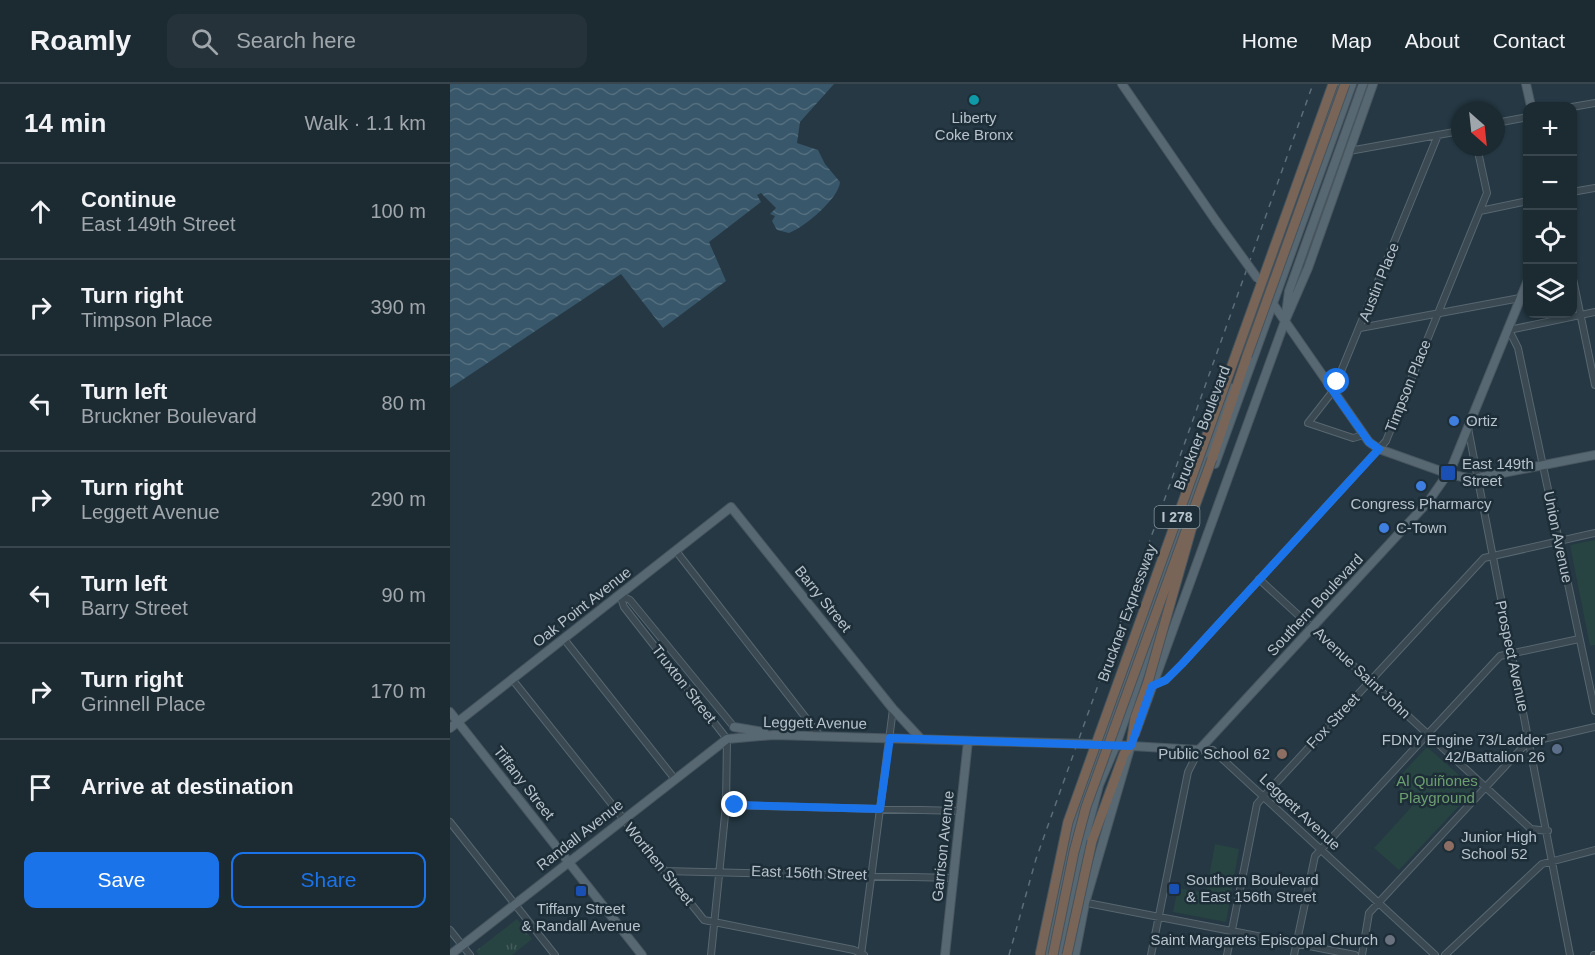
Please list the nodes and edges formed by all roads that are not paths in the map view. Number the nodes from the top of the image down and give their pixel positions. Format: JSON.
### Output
{"nodes":[{"id":1,"x":1122,"y":84,"type":"edge"},
{"id":2,"x":1333,"y":84,"type":"edge"},
{"id":3,"x":1340,"y":84,"type":"edge"},
{"id":4,"x":1346,"y":84,"type":"edge"},
{"id":5,"x":1352,"y":84,"type":"edge"},
{"id":6,"x":1363,"y":84,"type":"edge"},
{"id":7,"x":1373,"y":84,"type":"edge"},
{"id":8,"x":1526,"y":84,"type":"edge"},
{"id":9,"x":1530,"y":102,"type":"edge"},
{"id":10,"x":1595,"y":103,"type":"edge"},
{"id":11,"x":1577,"y":106,"type":"edge"},
{"id":12,"x":1523,"y":118,"type":"edge"},
{"id":13,"x":1327,"y":120,"type":"junction"},
{"id":14,"x":1505,"y":121,"type":"edge"},
{"id":15,"x":1451,"y":133,"type":"edge"},
{"id":16,"x":1438,"y":135,"type":"junction"},
{"id":17,"x":1349,"y":151,"type":"junction"},
{"id":18,"x":1479,"y":156,"type":"edge"},
{"id":19,"x":1595,"y":188,"type":"edge"},
{"id":20,"x":1577,"y":191,"type":"edge"},
{"id":21,"x":1523,"y":202,"type":"edge"},
{"id":22,"x":1480,"y":211,"type":"junction"},
{"id":23,"x":1523,"y":290,"type":"edge"},
{"id":24,"x":1266,"y":293,"type":"junction"},
{"id":25,"x":1520,"y":298,"type":"junction"},
{"id":26,"x":1577,"y":300,"type":"edge"},
{"id":27,"x":1272,"y":303,"type":"junction"},
{"id":28,"x":1439,"y":312,"type":"junction"},
{"id":29,"x":1595,"y":312,"type":"edge"},
{"id":30,"x":1580,"y":315,"type":"junction"},
{"id":31,"x":1285,"y":321,"type":"junction"},
{"id":32,"x":1360,"y":328,"type":"junction"},
{"id":33,"x":1509,"y":330,"type":"junction"},
{"id":34,"x":1595,"y":385,"type":"edge"},
{"id":35,"x":1333,"y":391,"type":"junction"},
{"id":36,"x":1468,"y":427,"type":"junction"},
{"id":37,"x":1364,"y":435,"type":"junction"},
{"id":38,"x":1379,"y":449,"type":"junction"},
{"id":39,"x":1595,"y":454,"type":"edge"},
{"id":40,"x":1212,"y":459,"type":"junction"},
{"id":41,"x":1544,"y":466,"type":"junction"},
{"id":42,"x":1449,"y":474,"type":"junction"},
{"id":43,"x":1478,"y":479,"type":"junction"},
{"id":44,"x":731,"y":507,"type":"joint"},
{"id":45,"x":1595,"y":533,"type":"edge"},
{"id":46,"x":1559,"y":541,"type":"junction"},
{"id":47,"x":676,"y":550,"type":"junction"},
{"id":48,"x":1492,"y":555,"type":"junction"},
{"id":49,"x":1259,"y":579,"type":"junction"},
{"id":50,"x":620,"y":594,"type":"junction"},
{"id":51,"x":1312,"y":627,"type":"junction"},
{"id":52,"x":564,"y":639,"type":"junction"},
{"id":53,"x":1579,"y":639,"type":"junction"},
{"id":54,"x":1512,"y":653,"type":"junction"},
{"id":55,"x":512,"y":679,"type":"junction"},
{"id":56,"x":1370,"y":681,"type":"junction"},
{"id":57,"x":1150,"y":684,"type":"junction"},
{"id":58,"x":893,"y":709,"type":"junction"},
{"id":59,"x":1595,"y":711,"type":"edge"},
{"id":60,"x":450,"y":712,"type":"edge"},
{"id":61,"x":458,"y":722,"type":"junction"},
{"id":62,"x":734,"y":727,"type":"joint"},
{"id":63,"x":450,"y":728,"type":"edge"},
{"id":64,"x":1595,"y":728,"type":"edge"},
{"id":65,"x":1428,"y":734,"type":"junction"},
{"id":66,"x":774,"y":735,"type":"junction"},
{"id":67,"x":820,"y":736,"type":"junction"},
{"id":68,"x":890,"y":738,"type":"junction"},
{"id":69,"x":728,"y":739,"type":"junction"},
{"id":70,"x":921,"y":739,"type":"junction"},
{"id":71,"x":968,"y":741,"type":"junction"},
{"id":72,"x":1530,"y":742,"type":"junction"},
{"id":73,"x":1101,"y":744,"type":"junction"},
{"id":74,"x":1116,"y":745,"type":"junction"},
{"id":75,"x":1131,"y":746,"type":"junction"},
{"id":76,"x":1199,"y":750,"type":"junction"},
{"id":77,"x":674,"y":778,"type":"junction"},
{"id":78,"x":1486,"y":787,"type":"junction"},
{"id":79,"x":1263,"y":797,"type":"junction"},
{"id":80,"x":726,"y":805,"type":"junction"},
{"id":81,"x":880,"y":809,"type":"junction"},
{"id":82,"x":961,"y":812,"type":"junction"},
{"id":83,"x":622,"y":819,"type":"junction"},
{"id":84,"x":450,"y":822,"type":"edge"},
{"id":85,"x":1548,"y":831,"type":"junction"},
{"id":86,"x":1321,"y":850,"type":"junction"},
{"id":87,"x":1595,"y":850,"type":"edge"},
{"id":88,"x":1554,"y":859,"type":"junction"},
{"id":89,"x":568,"y":861,"type":"junction"},
{"id":90,"x":719,"y":870,"type":"junction"},
{"id":91,"x":664,"y":871,"type":"junction"},
{"id":92,"x":871,"y":875,"type":"junction"},
{"id":93,"x":953,"y":878,"type":"junction"},
{"id":94,"x":1057,"y":898,"type":"junction"},
{"id":95,"x":1071,"y":900,"type":"junction"},
{"id":96,"x":1085,"y":903,"type":"junction"},
{"id":97,"x":1378,"y":903,"type":"junction"},
{"id":98,"x":514,"y":904,"type":"junction"},
{"id":99,"x":1159,"y":917,"type":"junction"},
{"id":100,"x":714,"y":923,"type":"junction"},
{"id":101,"x":450,"y":930,"type":"edge"},
{"id":102,"x":1232,"y":930,"type":"junction"},
{"id":103,"x":1296,"y":942,"type":"junction"},
{"id":104,"x":462,"y":945,"type":"junction"},
{"id":105,"x":450,"y":955,"type":"edge"},
{"id":106,"x":470,"y":955,"type":"edge"},
{"id":107,"x":555,"y":955,"type":"edge"},
{"id":108,"x":642,"y":955,"type":"edge"},
{"id":109,"x":711,"y":955,"type":"edge"},
{"id":110,"x":862,"y":955,"type":"edge"},
{"id":111,"x":945,"y":955,"type":"edge"},
{"id":112,"x":1041,"y":955,"type":"edge"},
{"id":113,"x":1046,"y":955,"type":"edge"},
{"id":114,"x":1053,"y":955,"type":"edge"},
{"id":115,"x":1060,"y":955,"type":"edge"},
{"id":116,"x":1067,"y":955,"type":"edge"},
{"id":117,"x":1075,"y":955,"type":"edge"},
{"id":118,"x":1151,"y":955,"type":"edge"},
{"id":119,"x":1227,"y":955,"type":"edge"},
{"id":120,"x":1294,"y":955,"type":"edge"},
{"id":121,"x":1355,"y":955,"type":"edge"},
{"id":122,"x":1362,"y":955,"type":"edge"},
{"id":123,"x":1435,"y":955,"type":"edge"},
{"id":124,"x":1445,"y":955,"type":"edge"},
{"id":125,"x":1570,"y":955,"type":"edge"}],
"edges":[{"from":1,"to":24,"type":"main road","bridge":true},
{"from":2,"to":112,"type":"highway","name":"Bruckner Expressway","number":"I 278","bridge":true},
{"from":3,"to":13,"type":"main road","name":"Bruckner Boulevard"},
{"from":4,"to":40,"type":"highway","name":"Bruckner Expressway","number":"I 278","bridge":true},
{"from":5,"to":13,"type":"main road"},
{"from":5,"to":27,"type":"main road","name":"Bruckner Boulevard"},
{"from":6,"to":31,"type":"main road"},
{"from":7,"to":17,"type":"main road"},
{"from":8,"to":9,"type":"main road"},
{"from":10,"to":11,"type":"street"},
{"from":12,"to":14,"type":"street"},
{"from":13,"to":24,"type":"main road","name":"Bruckner Boulevard"},
{"from":15,"to":16,"type":"street"},
{"from":16,"to":17,"type":"street"},
{"from":16,"to":32,"type":"street","name":"Austin Place"},
{"from":17,"to":31,"type":"main road"},
{"from":18,"to":22,"type":"street","name":"Timpson Place"},
{"from":19,"to":20,"type":"street"},
{"from":21,"to":22,"type":"street"},
{"from":22,"to":28,"type":"street","name":"Timpson Place"},
{"from":23,"to":25,"type":"main road","name":"Southern Boulevard"},
{"from":24,"to":27,"type":"main road"},
{"from":24,"to":73,"type":"main road","name":"Bruckner Boulevard"},
{"from":25,"to":28,"type":"street"},
{"from":25,"to":33,"type":"main road","name":"Southern Boulevard"},
{"from":26,"to":30,"type":"street"},
{"from":27,"to":31,"type":"main road"},
{"from":27,"to":74,"type":"main road","name":"Bruckner Boulevard"},
{"from":28,"to":32,"type":"street"},
{"from":28,"to":38,"type":"street","name":"Timpson Place"},
{"from":29,"to":30,"type":"street"},
{"from":30,"to":33,"type":"street"},
{"from":30,"to":34,"type":"street"},
{"from":31,"to":35,"type":"main road"},
{"from":31,"to":57,"type":"main road"},
{"from":32,"to":35,"type":"street","name":"Austin Place"},
{"from":33,"to":36,"type":"main road","name":"Southern Boulevard"},
{"from":33,"to":41,"type":"street","name":"Union Avenue"},
{"from":35,"to":37,"type":"main road"},
{"from":35,"to":37,"type":"street","name":"Austin Place"},
{"from":36,"to":42,"type":"main road","name":"Southern Boulevard"},
{"from":36,"to":43,"type":"street","name":"Prospect Avenue"},
{"from":37,"to":38,"type":"main road"},
{"from":38,"to":42,"type":"main road"},
{"from":38,"to":49,"type":"street","name":"Timpson Place"},
{"from":39,"to":41,"type":"main road"},
{"from":40,"to":57,"type":"highway","bridge":true},
{"from":40,"to":114,"type":"highway","name":"Bruckner Expressway","number":"I 278","bridge":true},
{"from":41,"to":43,"type":"main road"},
{"from":41,"to":46,"type":"street","name":"Union Avenue"},
{"from":42,"to":43,"type":"main road"},
{"from":42,"to":51,"type":"main road","name":"Southern Boulevard"},
{"from":43,"to":48,"type":"street","name":"Prospect Avenue"},
{"from":44,"to":47,"type":"main road","name":"Oak Point Avenue"},
{"from":44,"to":58,"type":"main road","name":"Barry Street"},
{"from":45,"to":46,"type":"street"},
{"from":46,"to":48,"type":"street"},
{"from":46,"to":53,"type":"street","name":"Union Avenue"},
{"from":47,"to":50,"type":"main road","name":"Oak Point Avenue"},
{"from":47,"to":67,"type":"street"},
{"from":48,"to":54,"type":"street","name":"Prospect Avenue"},
{"from":48,"to":56,"type":"street","name":"Fox Street"},
{"from":49,"to":51,"type":"street","name":"Avenue Saint John"},
{"from":49,"to":57,"type":"street","name":"Timpson Place"},
{"from":50,"to":52,"type":"main road","name":"Oak Point Avenue"},
{"from":50,"to":62,"type":"street","name":"Truxton Street"},
{"from":50,"to":69,"type":"street","name":"Truxton Street"},
{"from":51,"to":56,"type":"street","name":"Avenue Saint John"},
{"from":51,"to":76,"type":"main road","name":"Southern Boulevard"},
{"from":52,"to":55,"type":"main road","name":"Oak Point Avenue"},
{"from":52,"to":77,"type":"street"},
{"from":53,"to":54,"type":"street"},
{"from":53,"to":59,"type":"street","name":"Union Avenue"},
{"from":54,"to":65,"type":"street"},
{"from":54,"to":72,"type":"street","name":"Prospect Avenue"},
{"from":55,"to":61,"type":"main road","name":"Oak Point Avenue"},
{"from":55,"to":83,"type":"street","name":"Worthen Street"},
{"from":56,"to":65,"type":"street","name":"Avenue Saint John"},
{"from":56,"to":79,"type":"street","name":"Fox Street"},
{"from":57,"to":75,"type":"highway"},
{"from":58,"to":68,"type":"street"},
{"from":58,"to":70,"type":"main road","name":"Barry Street"},
{"from":60,"to":61,"type":"main road","name":"Tiffany Street"},
{"from":61,"to":63,"type":"main road","name":"Oak Point Avenue"},
{"from":61,"to":89,"type":"main road","name":"Tiffany Street"},
{"from":62,"to":66,"type":"main road"},
{"from":64,"to":72,"type":"street"},
{"from":65,"to":78,"type":"street","name":"Avenue Saint John"},
{"from":65,"to":86,"type":"street"},
{"from":66,"to":67,"type":"main road","name":"Leggett Avenue"},
{"from":66,"to":69,"type":"main road","name":"Leggett Avenue"},
{"from":67,"to":68,"type":"main road","name":"Leggett Avenue"},
{"from":68,"to":70,"type":"main road","name":"Leggett Avenue"},
{"from":68,"to":81,"type":"street"},
{"from":69,"to":77,"type":"main road","name":"Randall Avenue"},
{"from":69,"to":80,"type":"street"},
{"from":70,"to":71,"type":"main road","name":"Leggett Avenue"},
{"from":71,"to":73,"type":"main road","name":"Leggett Avenue","bridge":true},
{"from":71,"to":82,"type":"main road","name":"Garrison Avenue"},
{"from":72,"to":78,"type":"street"},
{"from":72,"to":85,"type":"street","name":"Prospect Avenue"},
{"from":73,"to":74,"type":"main road","name":"Leggett Avenue"},
{"from":73,"to":94,"type":"main road","name":"Bruckner Boulevard"},
{"from":74,"to":75,"type":"main road","name":"Leggett Avenue"},
{"from":74,"to":95,"type":"main road","name":"Bruckner Boulevard"},
{"from":75,"to":76,"type":"main road","name":"Leggett Avenue"},
{"from":75,"to":96,"type":"main road"},
{"from":75,"to":116,"type":"highway","bridge":true},
{"from":76,"to":79,"type":"street","name":"Leggett Avenue"},
{"from":76,"to":99,"type":"street","name":"Southern Boulevard"},
{"from":77,"to":83,"type":"main road","name":"Randall Avenue"},
{"from":78,"to":85,"type":"street","name":"Avenue Saint John"},
{"from":78,"to":97,"type":"street"},
{"from":79,"to":86,"type":"street","name":"Leggett Avenue"},
{"from":79,"to":102,"type":"street","name":"Fox Street"},
{"from":80,"to":81,"type":"street"},
{"from":80,"to":90,"type":"street"},
{"from":81,"to":82,"type":"street"},
{"from":81,"to":92,"type":"street"},
{"from":82,"to":93,"type":"main road","name":"Garrison Avenue"},
{"from":83,"to":89,"type":"main road","name":"Randall Avenue"},
{"from":83,"to":91,"type":"street","name":"Worthen Street"},
{"from":84,"to":98,"type":"street"},
{"from":85,"to":88,"type":"street","name":"Prospect Avenue"},
{"from":86,"to":97,"type":"street","name":"Leggett Avenue"},
{"from":86,"to":103,"type":"street"},
{"from":87,"to":88,"type":"street"},
{"from":88,"to":124,"type":"street"},
{"from":88,"to":125,"type":"street","name":"Prospect Avenue"},
{"from":89,"to":98,"type":"main road","name":"Randall Avenue"},
{"from":89,"to":108,"type":"main road","name":"Tiffany Street"},
{"from":90,"to":91,"type":"street","name":"East 156th Street"},
{"from":90,"to":92,"type":"street","name":"East 156th Street"},
{"from":90,"to":100,"type":"street"},
{"from":91,"to":100,"type":"street","name":"Worthen Street"},
{"from":92,"to":93,"type":"street","name":"East 156th Street"},
{"from":92,"to":110,"type":"street"},
{"from":93,"to":111,"type":"main road","name":"Garrison Avenue"},
{"from":94,"to":95,"type":"street"},
{"from":94,"to":113,"type":"main road","name":"Bruckner Boulevard"},
{"from":95,"to":96,"type":"street"},
{"from":95,"to":115,"type":"main road","name":"Bruckner Boulevard"},
{"from":96,"to":99,"type":"street"},
{"from":96,"to":117,"type":"main road"},
{"from":97,"to":122,"type":"street"},
{"from":97,"to":123,"type":"street","name":"Leggett Avenue"},
{"from":98,"to":104,"type":"main road","name":"Randall Avenue"},
{"from":98,"to":107,"type":"street"},
{"from":99,"to":102,"type":"street"},
{"from":99,"to":118,"type":"street","name":"Southern Boulevard"},
{"from":100,"to":109,"type":"street"},
{"from":100,"to":110,"type":"street","name":"Worthen Street"},
{"from":101,"to":104,"type":"street"},
{"from":102,"to":103,"type":"street"},
{"from":102,"to":119,"type":"street","name":"Fox Street"},
{"from":103,"to":120,"type":"street"},
{"from":103,"to":121,"type":"street"},
{"from":104,"to":105,"type":"main road","name":"Randall Avenue"},
{"from":104,"to":106,"type":"street"}]}
